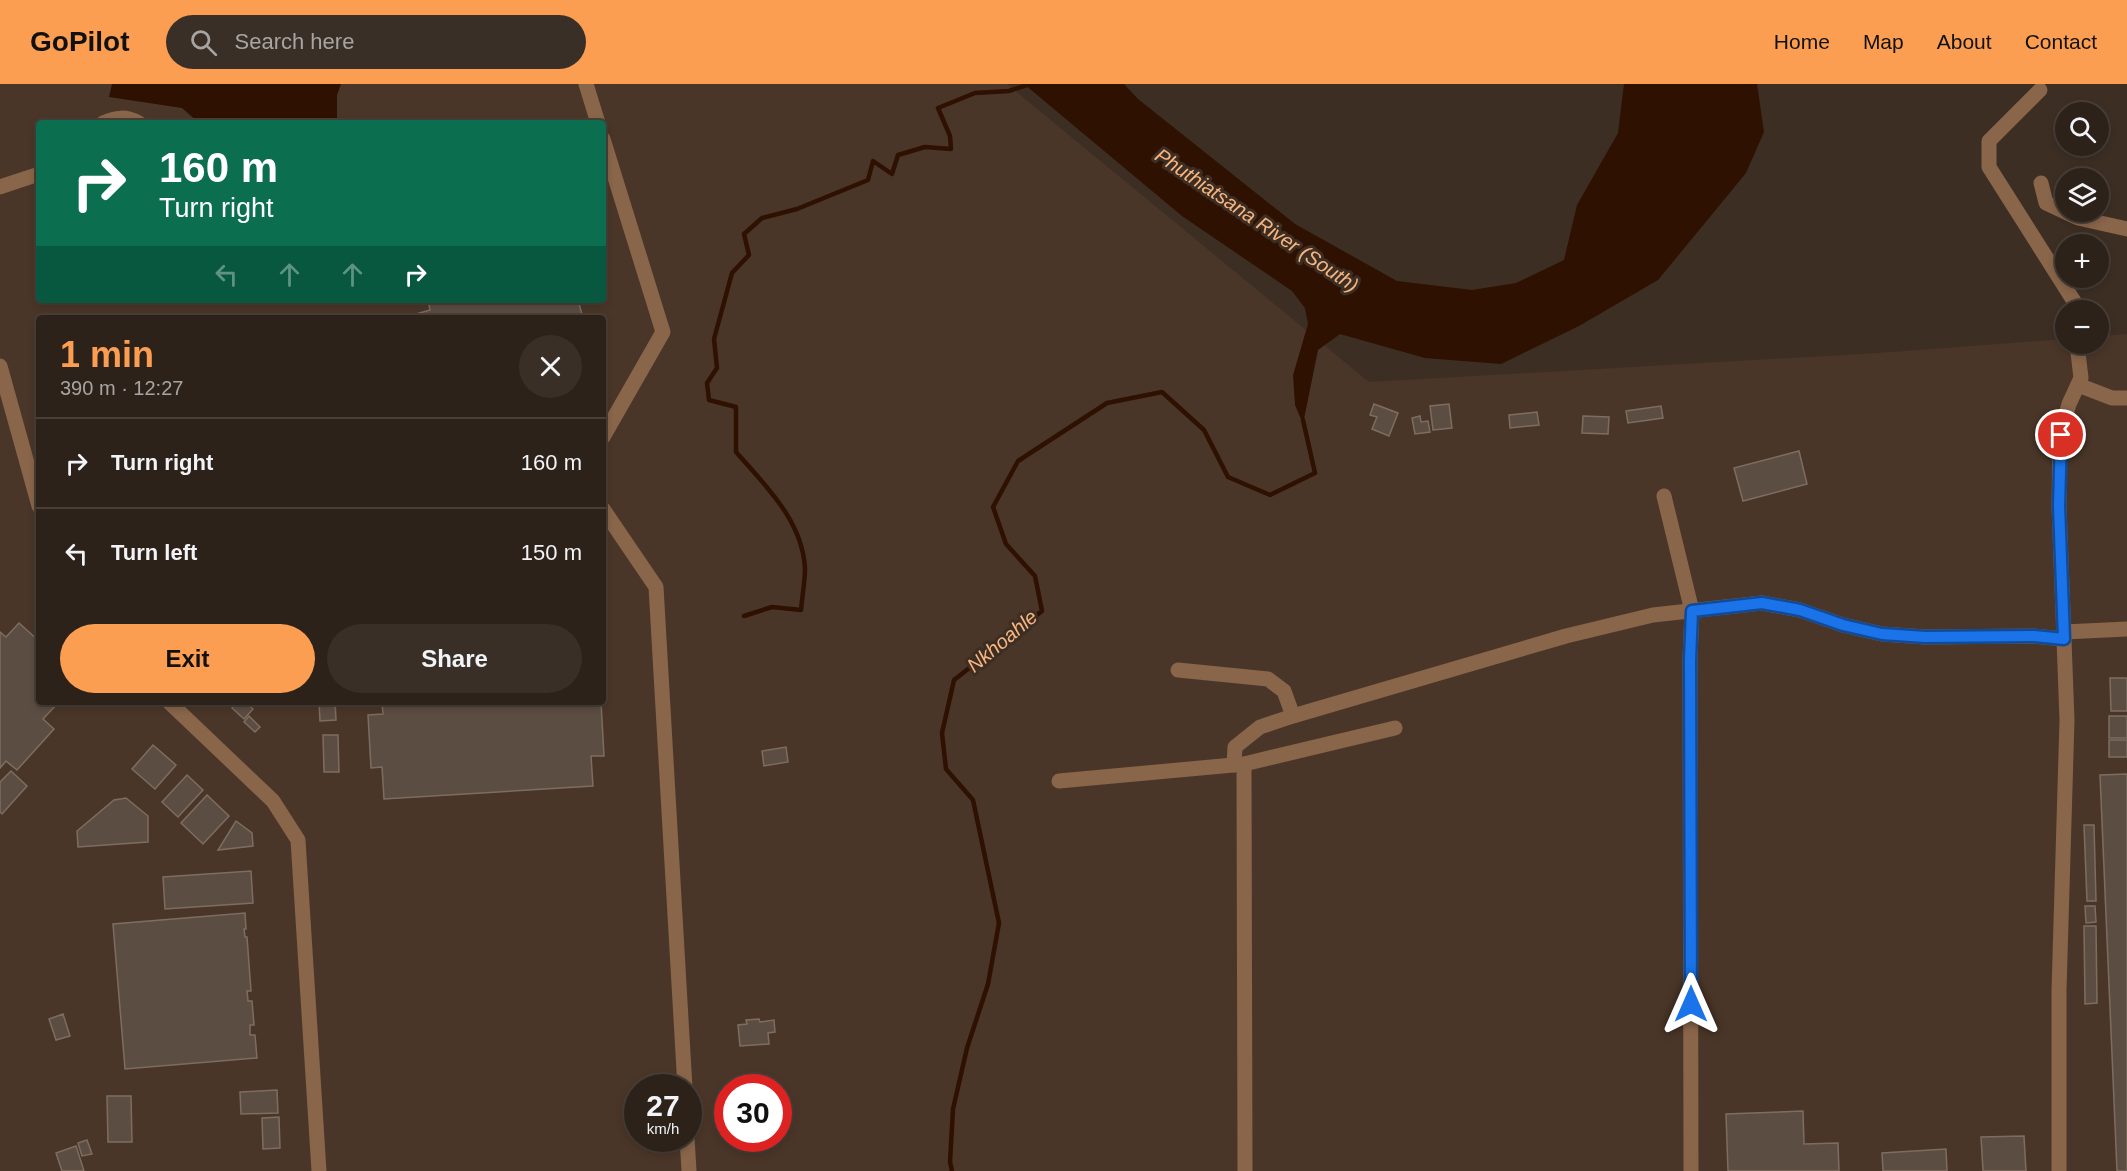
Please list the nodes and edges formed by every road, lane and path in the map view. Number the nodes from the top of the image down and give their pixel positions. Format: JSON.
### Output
{"nodes":[{"id":1,"x":586,"y":84,"type":"edge"},
{"id":2,"x":2040,"y":90,"type":"dead end"},
{"id":3,"x":108,"y":120,"type":"edge"},
{"id":4,"x":130,"y":120,"type":"edge"},
{"id":5,"x":597,"y":120,"type":"edge"},
{"id":6,"x":606,"y":149,"type":"edge"},
{"id":7,"x":36,"y":175,"type":"edge"},
{"id":8,"x":2041,"y":183,"type":"dead end"},
{"id":9,"x":0,"y":187,"type":"edge"},
{"id":10,"x":2127,"y":229,"type":"edge"},
{"id":11,"x":2073,"y":300,"type":"edge"},
{"id":12,"x":2078,"y":354,"type":"edge"},
{"id":13,"x":1,"y":376,"type":"edge"},
{"id":14,"x":2078,"y":385,"type":"junction"},
{"id":15,"x":2127,"y":398,"type":"edge"},
{"id":16,"x":606,"y":432,"type":"edge"},
{"id":17,"x":36,"y":496,"type":"edge"},
{"id":18,"x":1664,"y":496,"type":"dead end"},
{"id":19,"x":606,"y":513,"type":"edge"},
{"id":20,"x":1692,"y":611,"type":"junction"},
{"id":21,"x":2127,"y":629,"type":"edge"},
{"id":22,"x":2064,"y":635,"type":"junction"},
{"id":23,"x":1178,"y":670,"type":"dead end"},
{"id":24,"x":172,"y":705,"type":"edge"},
{"id":25,"x":1293,"y":716,"type":"junction"},
{"id":26,"x":1395,"y":728,"type":"dead end"},
{"id":27,"x":1239,"y":764,"type":"junction"},
{"id":28,"x":1059,"y":781,"type":"dead end"},
{"id":29,"x":684,"y":1074,"type":"edge"},
{"id":30,"x":688,"y":1152,"type":"edge"},
{"id":31,"x":319,"y":1171,"type":"edge"},
{"id":32,"x":689,"y":1171,"type":"edge"},
{"id":33,"x":1245,"y":1171,"type":"edge"},
{"id":34,"x":1692,"y":1171,"type":"edge"},
{"id":35,"x":2059,"y":1171,"type":"edge"}],
"edges":[{"from":1,"to":5,"type":"street"},
{"from":2,"to":11,"type":"street"},
{"from":3,"to":4,"type":"street"},
{"from":6,"to":16,"type":"street"},
{"from":7,"to":9,"type":"street"},
{"from":8,"to":10,"type":"street"},
{"from":12,"to":14,"type":"street"},
{"from":13,"to":17,"type":"street"},
{"from":14,"to":15,"type":"street"},
{"from":14,"to":22,"type":"street"},
{"from":18,"to":20,"type":"street"},
{"from":19,"to":29,"type":"street"},
{"from":20,"to":22,"type":"street"},
{"from":20,"to":25,"type":"street"},
{"from":20,"to":34,"type":"street"},
{"from":21,"to":22,"type":"street"},
{"from":22,"to":35,"type":"street"},
{"from":23,"to":25,"type":"street"},
{"from":24,"to":31,"type":"street"},
{"from":25,"to":27,"type":"street"},
{"from":26,"to":27,"type":"street"},
{"from":27,"to":28,"type":"street"},
{"from":27,"to":33,"type":"street"},
{"from":30,"to":32,"type":"street"}]}
